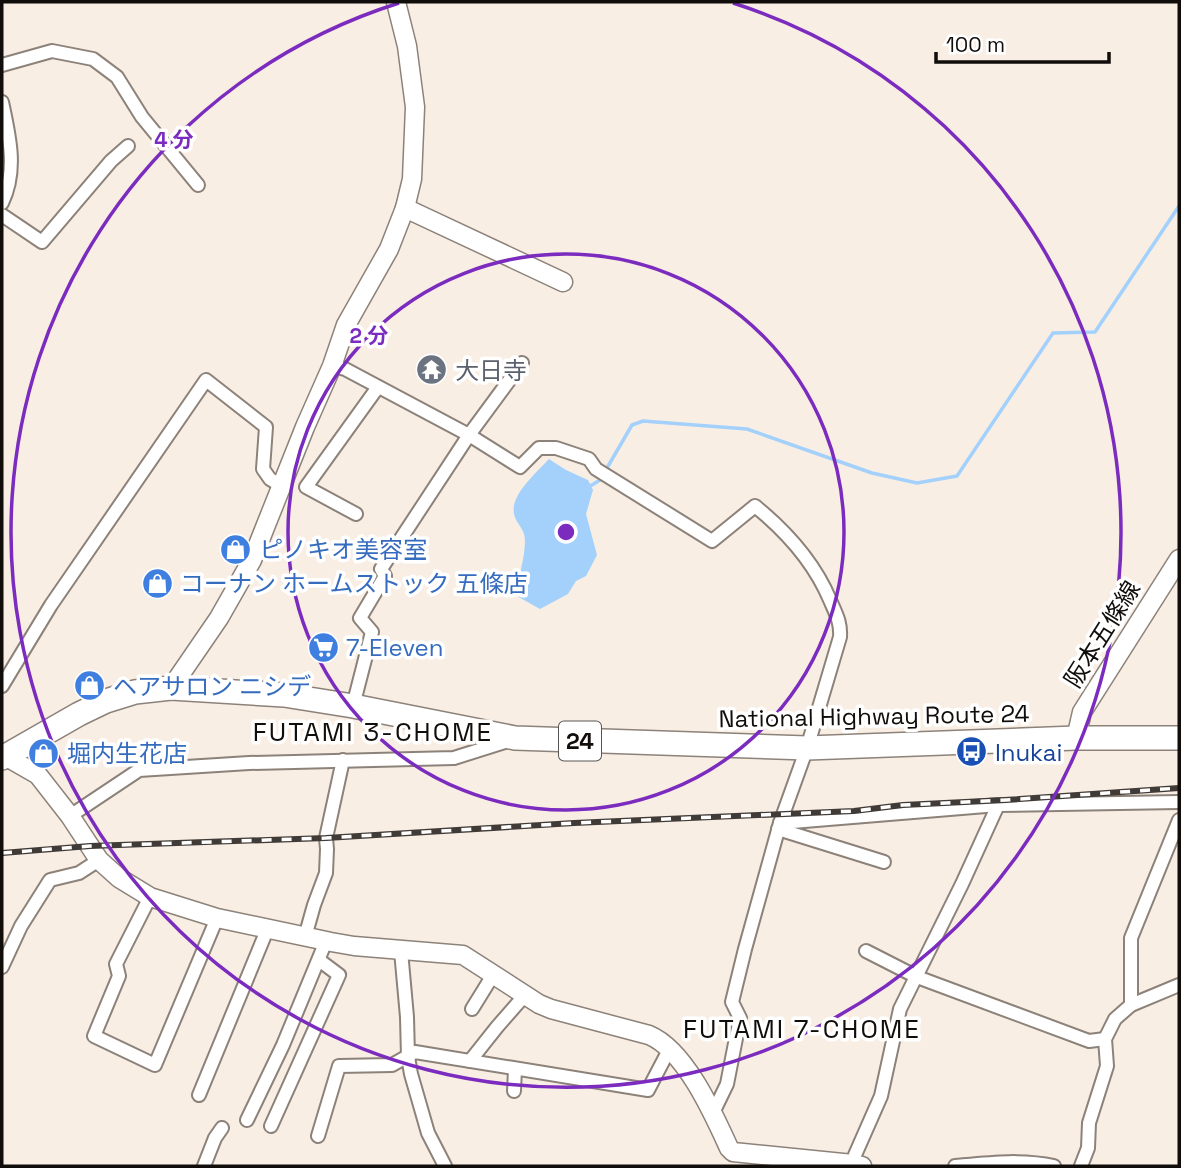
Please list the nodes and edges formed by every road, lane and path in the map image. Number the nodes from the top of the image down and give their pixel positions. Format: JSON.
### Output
{"nodes":[{"id":1,"x":396,"y":2,"type":"edge"},
{"id":2,"x":2,"y":65,"type":"edge"},
{"id":3,"x":2,"y":102,"type":"edge"},
{"id":4,"x":128,"y":146,"type":"dead end"},
{"id":5,"x":198,"y":185,"type":"dead end"},
{"id":6,"x":2,"y":203,"type":"edge"},
{"id":7,"x":405,"y":208,"type":"junction"},
{"id":8,"x":2,"y":215,"type":"edge"},
{"id":9,"x":563,"y":282,"type":"dead end"},
{"id":10,"x":522,"y":363,"type":"dead end"},
{"id":11,"x":332,"y":366,"type":"junction"},
{"id":12,"x":378,"y":387,"type":"junction"},
{"id":13,"x":469,"y":435,"type":"junction"},
{"id":14,"x":282,"y":486,"type":"junction"},
{"id":15,"x":356,"y":514,"type":"dead end"},
{"id":16,"x":1179,"y":559,"type":"edge"},
{"id":17,"x":2,"y":686,"type":"edge"},
{"id":18,"x":171,"y":688,"type":"junction"},
{"id":19,"x":354,"y":706,"type":"junction"},
{"id":20,"x":515,"y":738,"type":"junction"},
{"id":21,"x":1076,"y":738,"type":"junction"},
{"id":22,"x":1179,"y":738,"type":"edge"},
{"id":23,"x":807,"y":748,"type":"junction"},
{"id":24,"x":4,"y":757,"type":"edge"},
{"id":25,"x":343,"y":760,"type":"junction"},
{"id":26,"x":1179,"y":802,"type":"edge"},
{"id":27,"x":998,"y":805,"type":"junction"},
{"id":28,"x":70,"y":816,"type":"junction"},
{"id":29,"x":1179,"y":820,"type":"edge"},
{"id":30,"x":779,"y":826,"type":"junction"},
{"id":31,"x":99,"y":860,"type":"junction"},
{"id":32,"x":884,"y":862,"type":"dead end"},
{"id":33,"x":149,"y":897,"type":"junction"},
{"id":34,"x":217,"y":918,"type":"junction"},
{"id":35,"x":267,"y":930,"type":"junction"},
{"id":36,"x":305,"y":937,"type":"junction"},
{"id":37,"x":326,"y":941,"type":"junction"},
{"id":38,"x":401,"y":951,"type":"junction"},
{"id":39,"x":866,"y":951,"type":"dead end"},
{"id":40,"x":319,"y":960,"type":"junction"},
{"id":41,"x":2,"y":967,"type":"edge"},
{"id":42,"x":493,"y":975,"type":"junction"},
{"id":43,"x":917,"y":977,"type":"junction"},
{"id":44,"x":1179,"y":985,"type":"edge"},
{"id":45,"x":526,"y":995,"type":"junction"},
{"id":46,"x":1131,"y":1005,"type":"junction"},
{"id":47,"x":472,"y":1009,"type":"dead end"},
{"id":48,"x":1105,"y":1039,"type":"junction"},
{"id":49,"x":670,"y":1048,"type":"junction"},
{"id":50,"x":408,"y":1057,"type":"junction"},
{"id":51,"x":470,"y":1061,"type":"junction"},
{"id":52,"x":515,"y":1069,"type":"junction"},
{"id":53,"x":514,"y":1091,"type":"dead end"},
{"id":54,"x":199,"y":1095,"type":"dead end"},
{"id":55,"x":713,"y":1113,"type":"junction"},
{"id":56,"x":247,"y":1120,"type":"dead end"},
{"id":57,"x":271,"y":1126,"type":"dead end"},
{"id":58,"x":222,"y":1128,"type":"dead end"},
{"id":59,"x":318,"y":1136,"type":"dead end"},
{"id":60,"x":732,"y":1159,"type":"edge"},
{"id":61,"x":857,"y":1165,"type":"edge"},
{"id":62,"x":204,"y":1166,"type":"edge"},
{"id":63,"x":445,"y":1166,"type":"edge"},
{"id":64,"x":955,"y":1166,"type":"edge"},
{"id":65,"x":1054,"y":1166,"type":"edge"},
{"id":66,"x":1081,"y":1166,"type":"edge"}],
"edges":[{"from":1,"to":7,"type":"main road"},
{"from":2,"to":5,"type":"street"},
{"from":3,"to":6,"type":"street"},
{"from":4,"to":8,"type":"street"},
{"from":7,"to":9,"type":"main road"},
{"from":7,"to":11,"type":"main road"},
{"from":10,"to":13,"type":"street"},
{"from":11,"to":12,"type":"street"},
{"from":11,"to":14,"type":"main road"},
{"from":12,"to":13,"type":"street"},
{"from":12,"to":15,"type":"street"},
{"from":13,"to":19,"type":"street"},
{"from":13,"to":23,"type":"street"},
{"from":14,"to":17,"type":"street"},
{"from":14,"to":18,"type":"main road"},
{"from":16,"to":21,"type":"main road","name":"阪本五條線"},
{"from":18,"to":19,"type":"highway","name":"National Highway Route 24","number":"24"},
{"from":18,"to":24,"type":"highway","name":"National Highway Route 24","number":"24"},
{"from":19,"to":20,"type":"highway","name":"National Highway Route 24","number":"24"},
{"from":20,"to":23,"type":"highway","name":"National Highway Route 24","number":"24"},
{"from":20,"to":25,"type":"street"},
{"from":21,"to":22,"type":"highway","name":"National Highway Route 24","number":"24"},
{"from":21,"to":23,"type":"highway","name":"National Highway Route 24","number":"24"},
{"from":23,"to":30,"type":"street"},
{"from":24,"to":28,"type":"main road"},
{"from":25,"to":28,"type":"street"},
{"from":25,"to":36,"type":"street"},
{"from":26,"to":27,"type":"street"},
{"from":27,"to":30,"type":"street"},
{"from":27,"to":43,"type":"street"},
{"from":28,"to":31,"type":"main road"},
{"from":29,"to":46,"type":"street"},
{"from":30,"to":32,"type":"street"},
{"from":30,"to":55,"type":"street"},
{"from":31,"to":33,"type":"main road"},
{"from":31,"to":41,"type":"street"},
{"from":33,"to":34,"type":"main road"},
{"from":33,"to":34,"type":"street"},
{"from":34,"to":35,"type":"main road"},
{"from":35,"to":36,"type":"main road"},
{"from":35,"to":54,"type":"street"},
{"from":36,"to":37,"type":"main road"},
{"from":37,"to":38,"type":"main road"},
{"from":37,"to":40,"type":"street"},
{"from":38,"to":42,"type":"main road"},
{"from":38,"to":50,"type":"street"},
{"from":39,"to":43,"type":"street"},
{"from":40,"to":56,"type":"street"},
{"from":40,"to":57,"type":"street"},
{"from":42,"to":45,"type":"main road"},
{"from":42,"to":47,"type":"street"},
{"from":43,"to":48,"type":"street"},
{"from":43,"to":61,"type":"street"},
{"from":44,"to":46,"type":"street"},
{"from":45,"to":49,"type":"main road"},
{"from":45,"to":51,"type":"street"},
{"from":46,"to":48,"type":"street"},
{"from":48,"to":66,"type":"street"},
{"from":49,"to":52,"type":"street"},
{"from":49,"to":55,"type":"main road"},
{"from":50,"to":51,"type":"street"},
{"from":50,"to":59,"type":"street"},
{"from":50,"to":63,"type":"street"},
{"from":51,"to":52,"type":"street"},
{"from":52,"to":53,"type":"street"},
{"from":55,"to":60,"type":"main road"},
{"from":58,"to":62,"type":"street"},
{"from":60,"to":61,"type":"main road"},
{"from":64,"to":65,"type":"street"}]}
